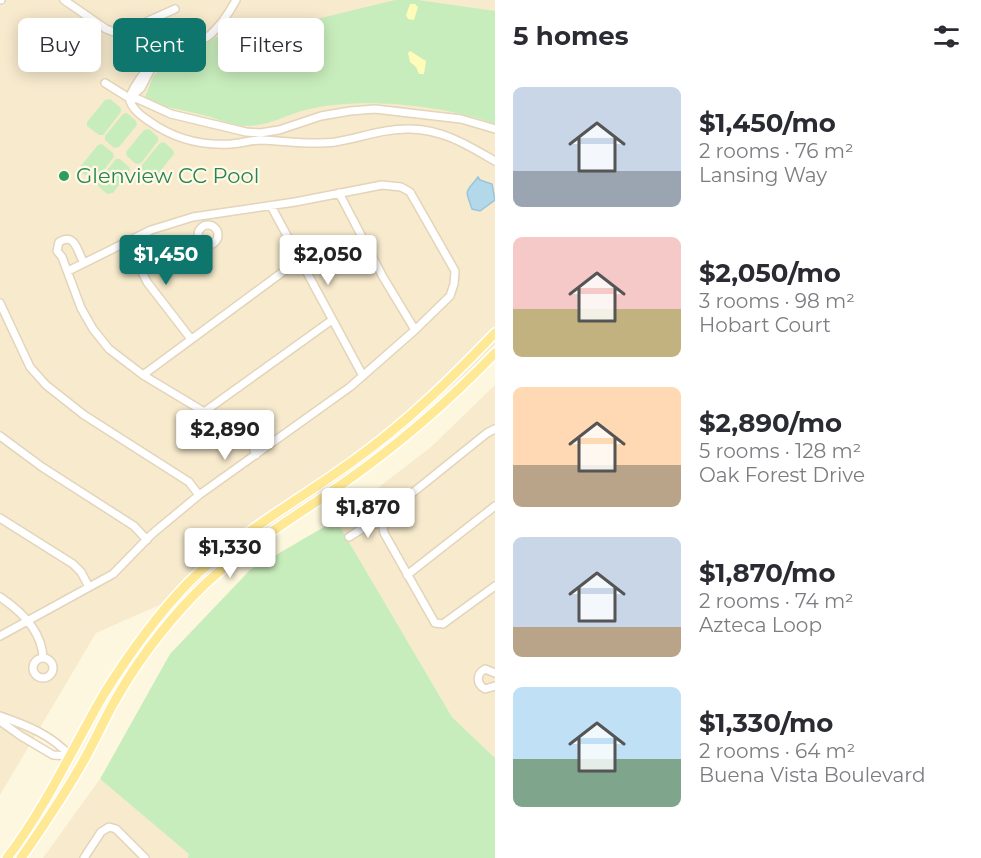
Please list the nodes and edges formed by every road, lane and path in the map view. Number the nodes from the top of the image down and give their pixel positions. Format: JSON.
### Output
{"nodes":[{"id":1,"x":64,"y":0,"type":"edge"},
{"id":2,"x":236,"y":0,"type":"edge"},
{"id":3,"x":176,"y":9,"type":"dead end"},
{"id":4,"x":155,"y":18,"type":"edge"},
{"id":5,"x":113,"y":32,"type":"edge"},
{"id":6,"x":206,"y":37,"type":"edge"},
{"id":7,"x":145,"y":72,"type":"edge"},
{"id":8,"x":150,"y":72,"type":"edge"},
{"id":9,"x":105,"y":83,"type":"dead end"},
{"id":10,"x":129,"y":98,"type":"junction"},
{"id":11,"x":495,"y":129,"type":"edge"},
{"id":12,"x":492,"y":159,"type":"edge"},
{"id":13,"x":339,"y":193,"type":"junction"},
{"id":14,"x":271,"y":206,"type":"junction"},
{"id":15,"x":206,"y":215,"type":"junction"},
{"id":16,"x":206,"y":225,"type":"dead end"},
{"id":17,"x":127,"y":241,"type":"junction"},
{"id":18,"x":299,"y":260,"type":"junction"},
{"id":19,"x":84,"y":263,"type":"junction"},
{"id":20,"x":68,"y":271,"type":"junction"},
{"id":21,"x":0,"y":303,"type":"edge"},
{"id":22,"x":332,"y":320,"type":"junction"},
{"id":23,"x":415,"y":330,"type":"junction"},
{"id":24,"x":495,"y":333,"type":"edge"},
{"id":25,"x":191,"y":339,"type":"junction"},
{"id":26,"x":495,"y":353,"type":"edge"},
{"id":27,"x":143,"y":375,"type":"junction"},
{"id":28,"x":363,"y":376,"type":"junction"},
{"id":29,"x":204,"y":412,"type":"junction"},
{"id":30,"x":495,"y":429,"type":"edge"},
{"id":31,"x":0,"y":436,"type":"edge"},
{"id":32,"x":256,"y":455,"type":"junction"},
{"id":33,"x":199,"y":495,"type":"junction"},
{"id":34,"x":495,"y":506,"type":"edge"},
{"id":35,"x":0,"y":518,"type":"edge"},
{"id":36,"x":382,"y":523,"type":"junction"},
{"id":37,"x":349,"y":537,"type":"dead end"},
{"id":38,"x":147,"y":540,"type":"junction"},
{"id":39,"x":407,"y":575,"type":"junction"},
{"id":40,"x":495,"y":586,"type":"edge"},
{"id":41,"x":89,"y":587,"type":"junction"},
{"id":42,"x":0,"y":597,"type":"edge"},
{"id":43,"x":28,"y":621,"type":"junction"},
{"id":44,"x":0,"y":636,"type":"edge"},
{"id":45,"x":43,"y":658,"type":"dead end"},
{"id":46,"x":495,"y":672,"type":"edge"},
{"id":47,"x":495,"y":686,"type":"edge"},
{"id":48,"x":0,"y":719,"type":"edge"},
{"id":49,"x":70,"y":756,"type":"junction"},
{"id":50,"x":83,"y":763,"type":"junction"},
{"id":51,"x":7,"y":858,"type":"edge"},
{"id":52,"x":21,"y":858,"type":"edge"},
{"id":53,"x":84,"y":858,"type":"edge"},
{"id":54,"x":145,"y":858,"type":"edge"}],
"edges":[{"from":1,"to":5,"type":"street"},
{"from":2,"to":6,"type":"street"},
{"from":3,"to":4,"type":"street"},
{"from":7,"to":10,"type":"street"},
{"from":8,"to":10,"type":"street"},
{"from":9,"to":10,"type":"street"},
{"from":10,"to":11,"type":"street"},
{"from":10,"to":12,"type":"street"},
{"from":13,"to":14,"type":"street"},
{"from":13,"to":23,"type":"street"},
{"from":13,"to":23,"type":"street"},
{"from":14,"to":15,"type":"street"},
{"from":14,"to":18,"type":"street"},
{"from":15,"to":16,"type":"street"},
{"from":15,"to":17,"type":"street"},
{"from":17,"to":19,"type":"street"},
{"from":17,"to":25,"type":"street"},
{"from":18,"to":22,"type":"street"},
{"from":18,"to":25,"type":"street"},
{"from":19,"to":20,"type":"street"},
{"from":19,"to":20,"type":"street"},
{"from":20,"to":27,"type":"street"},
{"from":21,"to":33,"type":"street"},
{"from":22,"to":28,"type":"street"},
{"from":22,"to":29,"type":"street"},
{"from":23,"to":28,"type":"street"},
{"from":24,"to":49,"type":"main road"},
{"from":25,"to":27,"type":"street"},
{"from":26,"to":50,"type":"main road"},
{"from":27,"to":29,"type":"street"},
{"from":28,"to":32,"type":"street"},
{"from":29,"to":32,"type":"street"},
{"from":30,"to":36,"type":"street"},
{"from":31,"to":38,"type":"street"},
{"from":32,"to":33,"type":"street"},
{"from":33,"to":38,"type":"street"},
{"from":34,"to":39,"type":"street"},
{"from":35,"to":41,"type":"street"},
{"from":36,"to":37,"type":"street"},
{"from":36,"to":39,"type":"street"},
{"from":38,"to":41,"type":"street"},
{"from":39,"to":40,"type":"street"},
{"from":41,"to":43,"type":"street"},
{"from":42,"to":43,"type":"street"},
{"from":43,"to":44,"type":"street"},
{"from":43,"to":45,"type":"street"},
{"from":46,"to":47,"type":"street"},
{"from":48,"to":49,"type":"street"},
{"from":48,"to":49,"type":"street"},
{"from":49,"to":50,"type":"main road"},
{"from":49,"to":51,"type":"main road"},
{"from":50,"to":52,"type":"main road"},
{"from":53,"to":54,"type":"street"}]}
